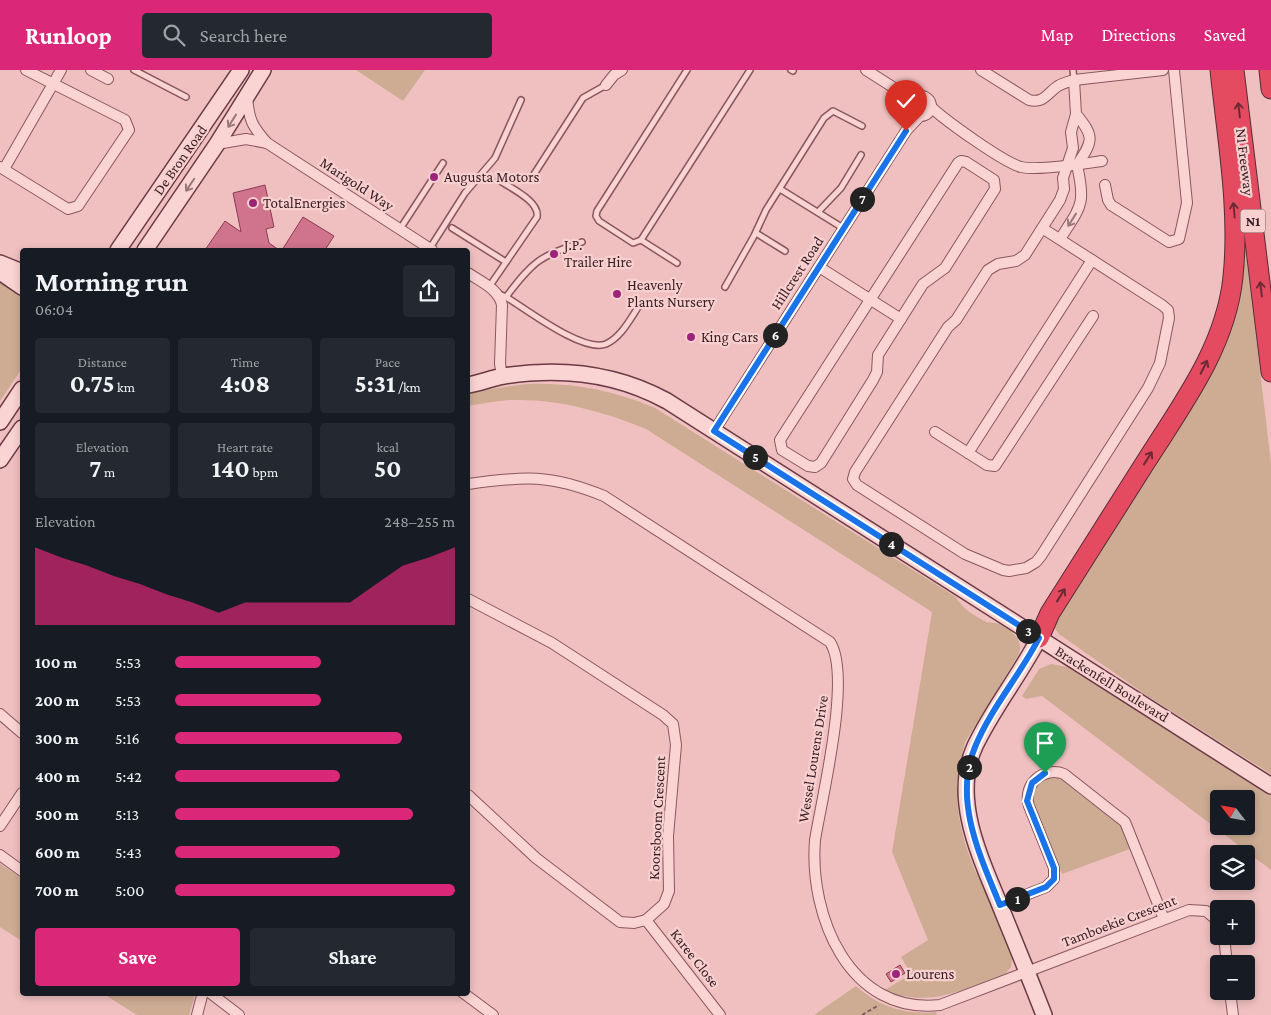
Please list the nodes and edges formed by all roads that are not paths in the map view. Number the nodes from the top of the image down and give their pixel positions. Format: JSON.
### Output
{"nodes":[{"id":1,"x":26,"y":70,"type":"edge"},
{"id":2,"x":61,"y":70,"type":"edge"},
{"id":3,"x":91,"y":70,"type":"edge"},
{"id":4,"x":134,"y":70,"type":"edge"},
{"id":5,"x":241,"y":70,"type":"edge"},
{"id":6,"x":263,"y":70,"type":"edge"},
{"id":7,"x":622,"y":70,"type":"edge"},
{"id":8,"x":687,"y":70,"type":"edge"},
{"id":9,"x":750,"y":70,"type":"edge"},
{"id":10,"x":866,"y":70,"type":"edge"},
{"id":11,"x":981,"y":70,"type":"edge"},
{"id":12,"x":1163,"y":70,"type":"edge"},
{"id":13,"x":1174,"y":70,"type":"edge"},
{"id":14,"x":1220,"y":70,"type":"edge"},
{"id":15,"x":1234,"y":70,"type":"edge"},
{"id":16,"x":1269,"y":70,"type":"edge"},
{"id":17,"x":1073,"y":75,"type":"edge"},
{"id":18,"x":108,"y":79,"type":"dead end"},
{"id":19,"x":53,"y":85,"type":"junction"},
{"id":20,"x":606,"y":85,"type":"joint"},
{"id":21,"x":1271,"y":89,"type":"edge"},
{"id":22,"x":899,"y":91,"type":"junction"},
{"id":23,"x":920,"y":96,"type":"junction"},
{"id":24,"x":186,"y":97,"type":"dead end"},
{"id":25,"x":248,"y":97,"type":"junction"},
{"id":26,"x":522,"y":100,"type":"dead end"},
{"id":27,"x":911,"y":106,"type":"junction"},
{"id":28,"x":926,"y":113,"type":"junction"},
{"id":29,"x":1076,"y":114,"type":"junction"},
{"id":30,"x":862,"y":126,"type":"dead end"},
{"id":31,"x":906,"y":131,"type":"junction"},
{"id":32,"x":267,"y":143,"type":"junction"},
{"id":33,"x":217,"y":144,"type":"junction"},
{"id":34,"x":861,"y":155,"type":"dead end"},
{"id":35,"x":1102,"y":161,"type":"dead end"},
{"id":36,"x":443,"y":163,"type":"dead end"},
{"id":37,"x":1072,"y":165,"type":"junction"},
{"id":38,"x":2,"y":168,"type":"edge"},
{"id":39,"x":532,"y":179,"type":"dead end"},
{"id":40,"x":499,"y":180,"type":"dead end"},
{"id":41,"x":1105,"y":185,"type":"dead end"},
{"id":42,"x":780,"y":189,"type":"junction"},
{"id":43,"x":818,"y":212,"type":"junction"},
{"id":44,"x":452,"y":228,"type":"dead end"},
{"id":45,"x":844,"y":228,"type":"junction"},
{"id":46,"x":1042,"y":228,"type":"junction"},
{"id":47,"x":400,"y":230,"type":"junction"},
{"id":48,"x":756,"y":233,"type":"junction"},
{"id":49,"x":1060,"y":239,"type":"junction"},
{"id":50,"x":641,"y":240,"type":"junction"},
{"id":51,"x":582,"y":242,"type":"dead end"},
{"id":52,"x":119,"y":248,"type":"edge"},
{"id":53,"x":147,"y":248,"type":"edge"},
{"id":54,"x":429,"y":248,"type":"edge"},
{"id":55,"x":432,"y":248,"type":"edge"},
{"id":56,"x":785,"y":251,"type":"dead end"},
{"id":57,"x":1092,"y":260,"type":"junction"},
{"id":58,"x":506,"y":262,"type":"junction"},
{"id":59,"x":0,"y":263,"type":"edge"},
{"id":60,"x":677,"y":263,"type":"dead end"},
{"id":61,"x":819,"y":267,"type":"junction"},
{"id":62,"x":20,"y":271,"type":"edge"},
{"id":63,"x":0,"y":272,"type":"edge"},
{"id":64,"x":470,"y":274,"type":"edge"},
{"id":65,"x":20,"y":286,"type":"edge"},
{"id":66,"x":489,"y":287,"type":"junction"},
{"id":67,"x":725,"y":287,"type":"dead end"},
{"id":68,"x":502,"y":295,"type":"junction"},
{"id":69,"x":870,"y":299,"type":"junction"},
{"id":70,"x":641,"y":303,"type":"dead end"},
{"id":71,"x":1093,"y":316,"type":"dead end"},
{"id":72,"x":901,"y":319,"type":"junction"},
{"id":73,"x":1271,"y":372,"type":"edge"},
{"id":74,"x":470,"y":375,"type":"edge"},
{"id":75,"x":502,"y":376,"type":"junction"},
{"id":76,"x":470,"y":384,"type":"edge"},
{"id":77,"x":20,"y":392,"type":"edge"},
{"id":78,"x":0,"y":422,"type":"edge"},
{"id":79,"x":20,"y":431,"type":"edge"},
{"id":80,"x":714,"y":431,"type":"junction"},
{"id":81,"x":935,"y":432,"type":"dead end"},
{"id":82,"x":968,"y":453,"type":"junction"},
{"id":83,"x":0,"y":460,"type":"edge"},
{"id":84,"x":470,"y":484,"type":"edge"},
{"id":85,"x":470,"y":600,"type":"edge"},
{"id":86,"x":1039,"y":638,"type":"junction"},
{"id":87,"x":0,"y":714,"type":"edge"},
{"id":88,"x":20,"y":731,"type":"edge"},
{"id":89,"x":1271,"y":786,"type":"edge"},
{"id":90,"x":20,"y":797,"type":"edge"},
{"id":91,"x":470,"y":797,"type":"edge"},
{"id":92,"x":0,"y":826,"type":"edge"},
{"id":93,"x":0,"y":855,"type":"edge"},
{"id":94,"x":20,"y":870,"type":"edge"},
{"id":95,"x":1000,"y":905,"type":"junction"},
{"id":96,"x":1210,"y":914,"type":"edge"},
{"id":97,"x":1164,"y":919,"type":"junction"},
{"id":98,"x":646,"y":920,"type":"junction"},
{"id":99,"x":1027,"y":973,"type":"junction"},
{"id":100,"x":202,"y":996,"type":"edge"},
{"id":101,"x":214,"y":996,"type":"edge"},
{"id":102,"x":467,"y":996,"type":"edge"},
{"id":103,"x":1231,"y":1000,"type":"edge"},
{"id":104,"x":196,"y":1015,"type":"edge"},
{"id":105,"x":239,"y":1015,"type":"edge"},
{"id":106,"x":493,"y":1015,"type":"edge"},
{"id":107,"x":720,"y":1015,"type":"edge"},
{"id":108,"x":1044,"y":1015,"type":"edge"},
{"id":109,"x":1233,"y":1015,"type":"edge"}],
"edges":[{"from":1,"to":19,"type":"street"},
{"from":2,"to":19,"type":"street"},
{"from":3,"to":18,"type":"street"},
{"from":4,"to":24,"type":"lane"},
{"from":5,"to":52,"type":"street","name":"De Bron Road"},
{"from":6,"to":25,"type":"street","name":"De Bron Road"},
{"from":7,"to":20,"type":"street"},
{"from":8,"to":50,"type":"lane"},
{"from":9,"to":50,"type":"lane"},
{"from":10,"to":22,"type":"street"},
{"from":11,"to":17,"type":"street"},
{"from":12,"to":17,"type":"street"},
{"from":13,"to":41,"type":"street"},
{"from":86,"to":14,"type":"highway","one_way":true},
{"from":73,"to":15,"type":"highway","name":"N1 Freeway","number":"N1","one_way":true},
{"from":16,"to":21,"type":"highway"},
{"from":17,"to":29,"type":"street"},
{"from":19,"to":38,"type":"street"},
{"from":19,"to":38,"type":"street"},
{"from":20,"to":39,"type":"lane"},
{"from":22,"to":23,"type":"street"},
{"from":22,"to":27,"type":"street"},
{"from":23,"to":27,"type":"street"},
{"from":23,"to":28,"type":"street"},
{"from":25,"to":32,"type":"street","name":"Marigold Way"},
{"from":25,"to":33,"type":"street","name":"De Bron Road","one_way":true},
{"from":26,"to":55,"type":"lane"},
{"from":27,"to":28,"type":"street"},
{"from":27,"to":31,"type":"street","name":"Hillcrest Road"},
{"from":28,"to":31,"type":"street","name":"Hillcrest Road"},
{"from":28,"to":37,"type":"street"},
{"from":29,"to":37,"type":"street"},
{"from":29,"to":37,"type":"street"},
{"from":30,"to":42,"type":"lane"},
{"from":31,"to":45,"type":"street","name":"Hillcrest Road"},
{"from":32,"to":33,"type":"street","name":"Marigold Way"},
{"from":32,"to":47,"type":"street","name":"Marigold Way"},
{"from":33,"to":53,"type":"street","name":"De Bron Road","one_way":true},
{"from":34,"to":43,"type":"lane"},
{"from":35,"to":37,"type":"street"},
{"from":36,"to":47,"type":"lane"},
{"from":37,"to":46,"type":"street"},
{"from":37,"to":49,"type":"street","one_way":true},
{"from":40,"to":58,"type":"lane"},
{"from":42,"to":43,"type":"lane"},
{"from":42,"to":48,"type":"lane"},
{"from":43,"to":45,"type":"lane"},
{"from":44,"to":58,"type":"lane"},
{"from":45,"to":61,"type":"street","name":"Hillcrest Road"},
{"from":46,"to":49,"type":"street"},
{"from":46,"to":57,"type":"street"},
{"from":47,"to":54,"type":"street","name":"Marigold Way"},
{"from":48,"to":56,"type":"lane"},
{"from":48,"to":67,"type":"lane"},
{"from":49,"to":57,"type":"street"},
{"from":50,"to":60,"type":"lane"},
{"from":51,"to":68,"type":"lane"},
{"from":57,"to":82,"type":"street"},
{"from":58,"to":66,"type":"lane"},
{"from":59,"to":62,"type":"street"},
{"from":61,"to":69,"type":"street"},
{"from":61,"to":80,"type":"street","name":"Hillcrest Road"},
{"from":63,"to":65,"type":"street"},
{"from":64,"to":66,"type":"street"},
{"from":66,"to":68,"type":"street"},
{"from":68,"to":70,"type":"lane"},
{"from":68,"to":75,"type":"street"},
{"from":69,"to":72,"type":"street"},
{"from":69,"to":72,"type":"street"},
{"from":69,"to":72,"type":"street"},
{"from":71,"to":82,"type":"street"},
{"from":74,"to":75,"type":"street","name":"Brackenfell Boulevard"},
{"from":75,"to":76,"type":"street","name":"Brackenfell Boulevard"},
{"from":75,"to":80,"type":"street","name":"Brackenfell Boulevard"},
{"from":77,"to":78,"type":"street"},
{"from":79,"to":83,"type":"street"},
{"from":80,"to":86,"type":"street","name":"Brackenfell Boulevard"},
{"from":81,"to":82,"type":"street"},
{"from":84,"to":99,"type":"street","name":"Wessel Lourens Drive"},
{"from":85,"to":98,"type":"street","name":"Koorsboom Crescent"},
{"from":86,"to":89,"type":"street","name":"Brackenfell Boulevard"},
{"from":86,"to":95,"type":"street"},
{"from":87,"to":88,"type":"street"},
{"from":90,"to":92,"type":"street"},
{"from":91,"to":98,"type":"street"},
{"from":93,"to":94,"type":"street"},
{"from":95,"to":97,"type":"street"},
{"from":95,"to":99,"type":"street"},
{"from":96,"to":97,"type":"street","name":"Tamboekie Crescent"},
{"from":97,"to":99,"type":"street","name":"Tamboekie Crescent"},
{"from":98,"to":107,"type":"street","name":"Karee Close"},
{"from":99,"to":108,"type":"street"},
{"from":100,"to":104,"type":"street"},
{"from":101,"to":105,"type":"street"},
{"from":102,"to":106,"type":"street"},
{"from":103,"to":109,"type":"street"}]}
